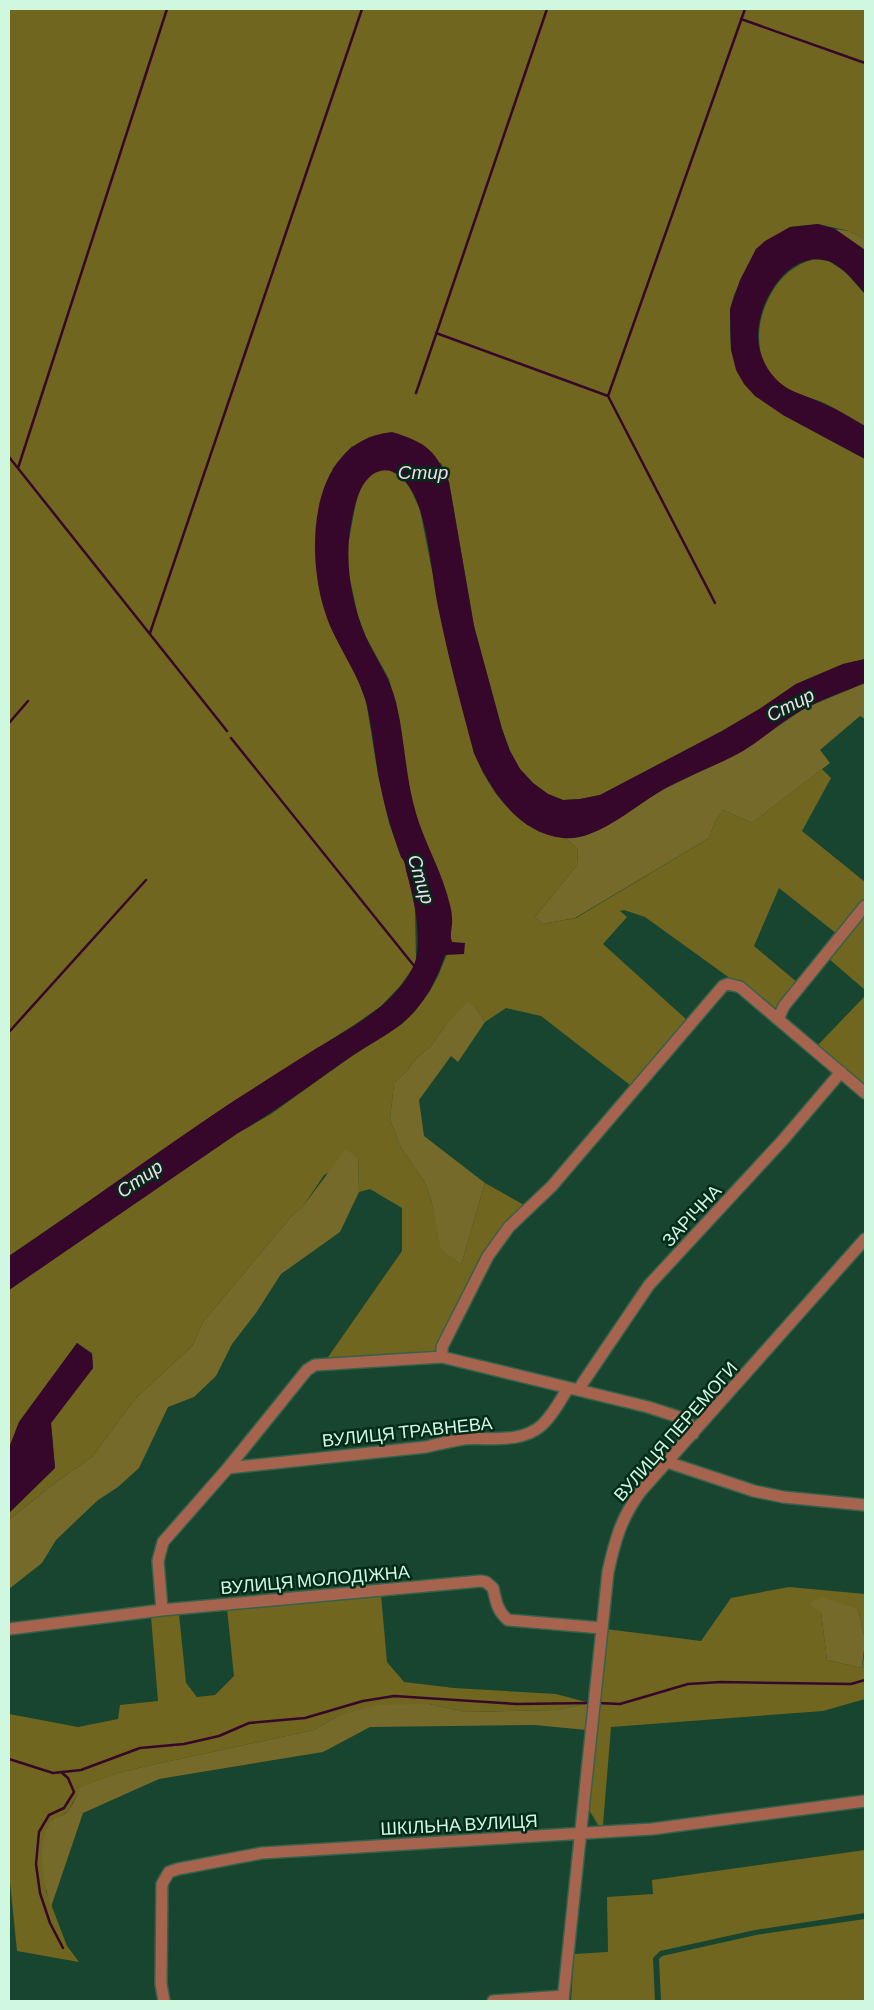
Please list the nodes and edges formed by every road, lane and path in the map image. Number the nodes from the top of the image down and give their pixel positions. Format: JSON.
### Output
{"nodes":[{"id":1,"x":865,"y":906,"type":"edge"},
{"id":2,"x":778,"y":1019,"type":"junction"},
{"id":3,"x":840,"y":1072,"type":"junction"},
{"id":4,"x":865,"y":1093,"type":"edge"},
{"id":5,"x":865,"y":1239,"type":"edge"},
{"id":6,"x":442,"y":1357,"type":"junction"},
{"id":7,"x":574,"y":1389,"type":"junction"},
{"id":8,"x":693,"y":1434,"type":"junction"},
{"id":9,"x":667,"y":1462,"type":"junction"},
{"id":10,"x":228,"y":1468,"type":"junction"},
{"id":11,"x":865,"y":1505,"type":"edge"},
{"id":12,"x":162,"y":1610,"type":"junction"},
{"id":13,"x":602,"y":1628,"type":"junction"},
{"id":14,"x":9,"y":1629,"type":"edge"},
{"id":15,"x":865,"y":1801,"type":"edge"},
{"id":16,"x":582,"y":1835,"type":"junction"},
{"id":17,"x":563,"y":1999,"type":"edge"},
{"id":18,"x":164,"y":2001,"type":"edge"},
{"id":19,"x":493,"y":2001,"type":"edge"}],
"edges":[{"from":1,"to":2,"type":"street"},
{"from":2,"to":3,"type":"street"},
{"from":2,"to":6,"type":"street"},
{"from":3,"to":4,"type":"street"},
{"from":3,"to":7,"type":"street","name":"ЗАРІЧНА"},
{"from":5,"to":8,"type":"street","name":"ВУЛИЦЯ ПЕРЕМОГИ"},
{"from":6,"to":7,"type":"street"},
{"from":6,"to":10,"type":"street"},
{"from":7,"to":8,"type":"street"},
{"from":7,"to":10,"type":"street","name":"ВУЛИЦЯ ТРАВНЕВА"},
{"from":8,"to":9,"type":"street","name":"ВУЛИЦЯ ПЕРЕМОГИ"},
{"from":9,"to":11,"type":"street"},
{"from":9,"to":13,"type":"street","name":"ВУЛИЦЯ ПЕРЕМОГИ"},
{"from":10,"to":12,"type":"street"},
{"from":12,"to":13,"type":"street","name":"ВУЛИЦЯ МОЛОДІЖНА"},
{"from":12,"to":14,"type":"street","name":"ВУЛИЦЯ МОЛОДІЖНА"},
{"from":13,"to":16,"type":"street","name":"ВУЛИЦЯ ПЕРЕМОГИ"},
{"from":15,"to":16,"type":"street","name":"ШКІЛЬНА ВУЛИЦЯ"},
{"from":16,"to":17,"type":"street","name":"ВУЛИЦЯ ПЕРЕМОГИ"},
{"from":16,"to":18,"type":"street","name":"ШКІЛЬНА ВУЛИЦЯ"},
{"from":17,"to":19,"type":"street"}]}
